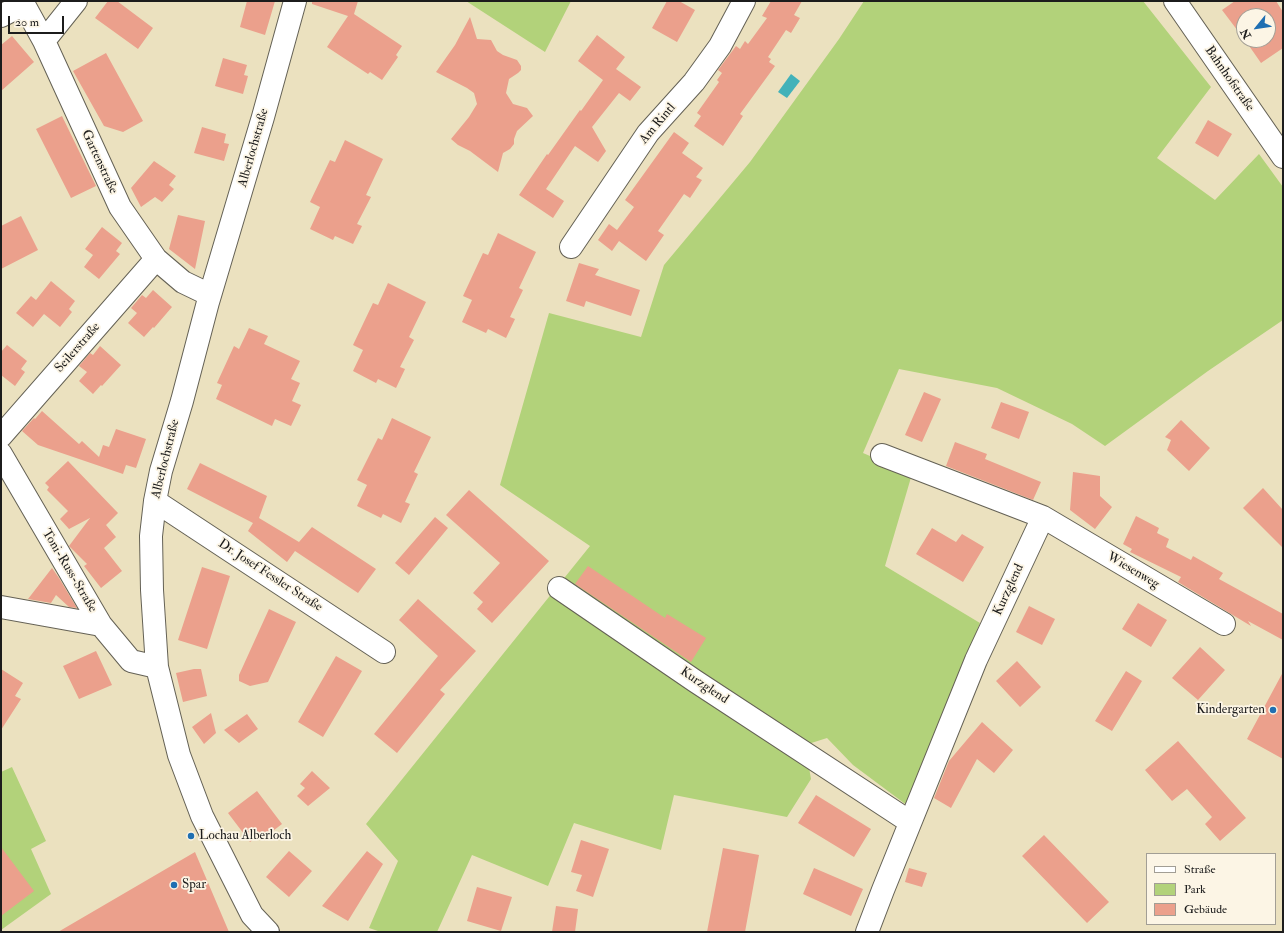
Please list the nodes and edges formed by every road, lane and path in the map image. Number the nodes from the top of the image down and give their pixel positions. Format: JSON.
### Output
{"nodes":[{"id":1,"x":76,"y":1,"type":"edge"},
{"id":2,"x":295,"y":1,"type":"edge"},
{"id":3,"x":744,"y":1,"type":"edge"},
{"id":4,"x":1175,"y":1,"type":"edge"},
{"id":5,"x":23,"y":3,"type":"edge"},
{"id":6,"x":1,"y":16,"type":"edge"},
{"id":7,"x":44,"y":41,"type":"junction"},
{"id":8,"x":1283,"y":157,"type":"edge"},
{"id":9,"x":571,"y":247,"type":"dead end"},
{"id":10,"x":156,"y":259,"type":"junction"},
{"id":11,"x":210,"y":294,"type":"junction"},
{"id":12,"x":1,"y":436,"type":"edge"},
{"id":13,"x":1,"y":454,"type":"edge"},
{"id":14,"x":882,"y":455,"type":"dead end"},
{"id":15,"x":155,"y":501,"type":"junction"},
{"id":16,"x":1043,"y":517,"type":"junction"},
{"id":17,"x":560,"y":588,"type":"dead end"},
{"id":18,"x":1,"y":607,"type":"edge"},
{"id":19,"x":1224,"y":624,"type":"dead end"},
{"id":20,"x":101,"y":625,"type":"junction"},
{"id":21,"x":384,"y":652,"type":"dead end"},
{"id":22,"x":157,"y":667,"type":"junction"},
{"id":23,"x":910,"y":822,"type":"junction"},
{"id":24,"x":254,"y":923,"type":"edge"},
{"id":25,"x":268,"y":932,"type":"edge"},
{"id":26,"x":867,"y":932,"type":"edge"}],
"edges":[{"from":1,"to":7,"type":"street"},
{"from":2,"to":11,"type":"street","name":"Alberlochstraße"},
{"from":3,"to":9,"type":"street","name":"Am Rintl"},
{"from":4,"to":8,"type":"street","name":"Bahnhofstraße"},
{"from":5,"to":6,"type":"street"},
{"from":5,"to":7,"type":"street","name":"Gartenstraße"},
{"from":7,"to":10,"type":"street","name":"Gartenstraße"},
{"from":10,"to":11,"type":"street","name":"Gartenstraße"},
{"from":10,"to":12,"type":"street","name":"Seilerstraße"},
{"from":11,"to":15,"type":"street","name":"Alberlochstraße"},
{"from":13,"to":20,"type":"street","name":"Toni-Russ-Straße"},
{"from":14,"to":16,"type":"street"},
{"from":15,"to":21,"type":"street","name":"Dr. Josef Fessler Straße"},
{"from":15,"to":22,"type":"street","name":"Alberlochstraße"},
{"from":16,"to":19,"type":"street","name":"Wiesenweg"},
{"from":16,"to":23,"type":"street","name":"Kurzglend"},
{"from":17,"to":23,"type":"street","name":"Kurzglend"},
{"from":18,"to":20,"type":"street"},
{"from":20,"to":22,"type":"street","name":"Toni-Russ-Straße"},
{"from":22,"to":24,"type":"street","name":"Alberlochstraße"},
{"from":23,"to":26,"type":"street","name":"Kurzglend"},
{"from":24,"to":25,"type":"street","name":"Alberlochstraße"}]}
